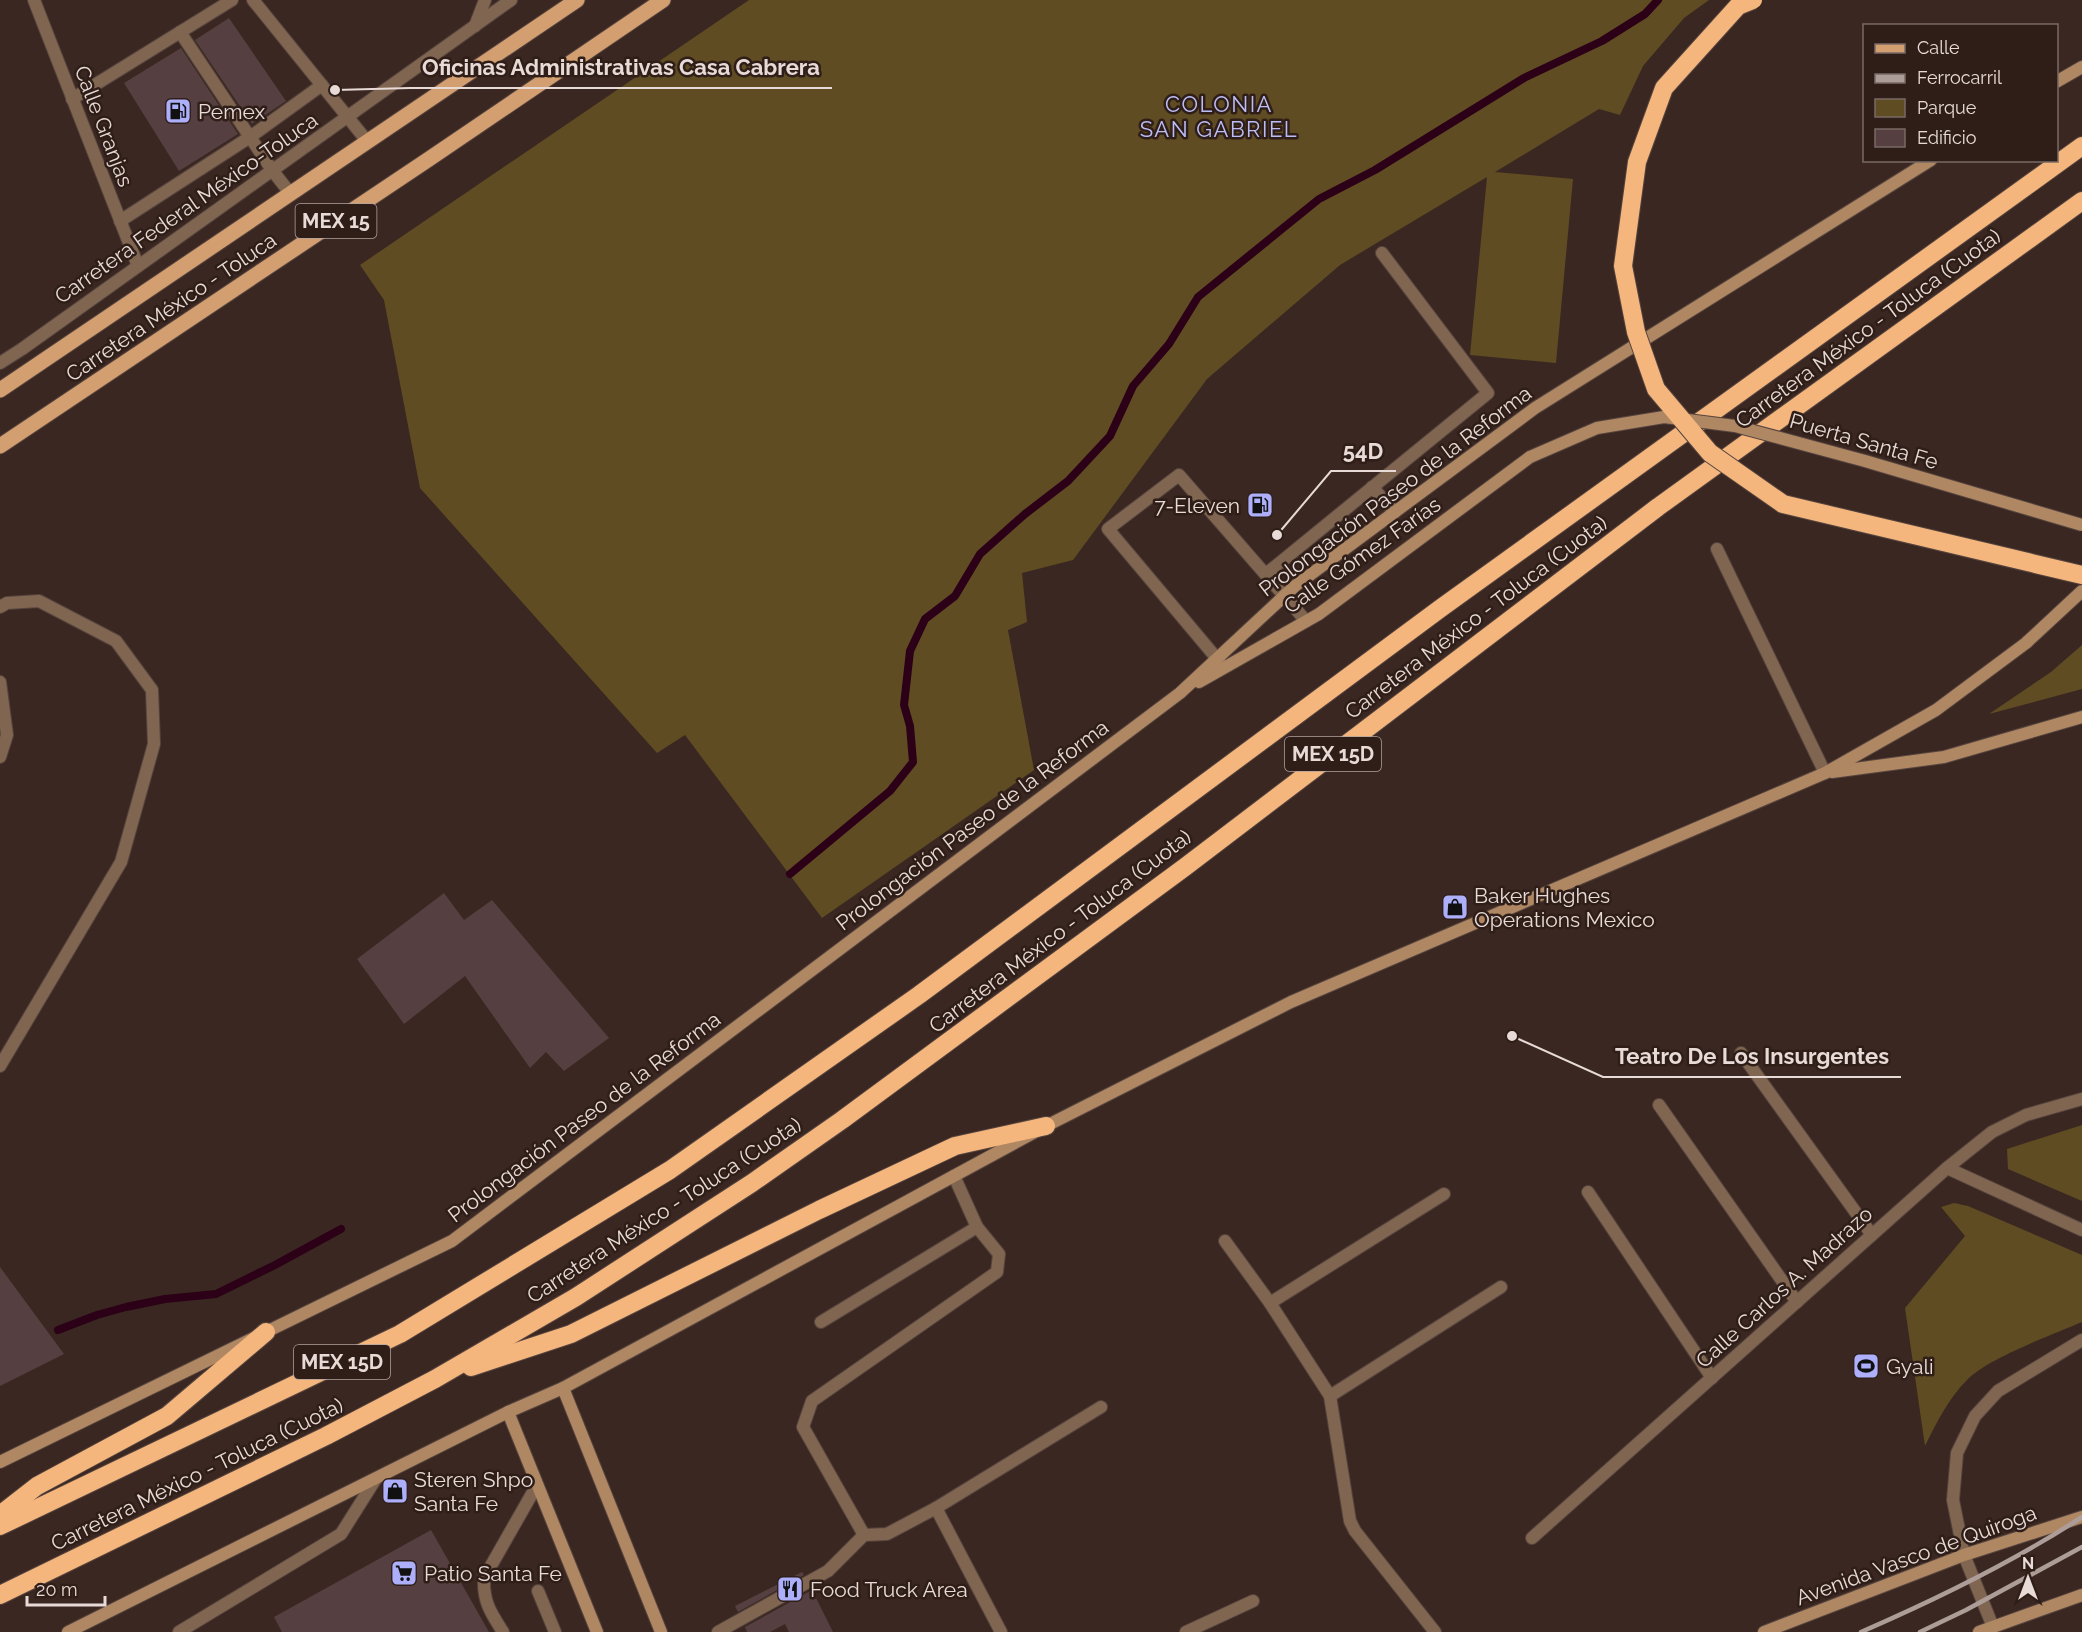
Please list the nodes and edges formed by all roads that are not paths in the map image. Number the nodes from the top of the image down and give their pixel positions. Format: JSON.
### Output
{"nodes":[{"id":1,"x":34,"y":0,"type":"edge"},
{"id":2,"x":232,"y":0,"type":"edge"},
{"id":3,"x":253,"y":0,"type":"edge"},
{"id":4,"x":485,"y":0,"type":"edge"},
{"id":5,"x":511,"y":0,"type":"edge"},
{"id":6,"x":577,"y":0,"type":"edge"},
{"id":7,"x":663,"y":0,"type":"edge"},
{"id":8,"x":1753,"y":0,"type":"edge"},
{"id":9,"x":475,"y":26,"type":"junction"},
{"id":10,"x":180,"y":32,"type":"junction"},
{"id":11,"x":2082,"y":66,"type":"edge"},
{"id":12,"x":2058,"y":81,"type":"edge"},
{"id":13,"x":322,"y":85,"type":"junction"},
{"id":14,"x":72,"y":99,"type":"junction"},
{"id":15,"x":348,"y":116,"type":"junction"},
{"id":16,"x":250,"y":137,"type":"junction"},
{"id":17,"x":367,"y":141,"type":"junction"},
{"id":18,"x":2082,"y":146,"type":"edge"},
{"id":19,"x":1928,"y":162,"type":"edge"},
{"id":20,"x":273,"y":170,"type":"junction"},
{"id":21,"x":290,"y":193,"type":"junction"},
{"id":22,"x":2082,"y":201,"type":"edge"},
{"id":23,"x":120,"y":221,"type":"junction"},
{"id":24,"x":1382,"y":254,"type":"dead end"},
{"id":25,"x":138,"y":266,"type":"junction"},
{"id":26,"x":0,"y":363,"type":"edge"},
{"id":27,"x":0,"y":390,"type":"edge"},
{"id":28,"x":0,"y":446,"type":"edge"},
{"id":29,"x":1530,"y":457,"type":"joint"},
{"id":30,"x":1372,"y":487,"type":"junction"},
{"id":31,"x":1395,"y":512,"type":"junction"},
{"id":32,"x":2082,"y":525,"type":"edge"},
{"id":33,"x":1717,"y":549,"type":"dead end"},
{"id":34,"x":1266,"y":574,"type":"junction"},
{"id":35,"x":2082,"y":575,"type":"edge"},
{"id":36,"x":2082,"y":591,"type":"edge"},
{"id":37,"x":1284,"y":595,"type":"junction"},
{"id":38,"x":0,"y":607,"type":"edge"},
{"id":39,"x":1306,"y":621,"type":"junction"},
{"id":40,"x":1221,"y":663,"type":"junction"},
{"id":41,"x":0,"y":682,"type":"edge"},
{"id":42,"x":1180,"y":693,"type":"joint"},
{"id":43,"x":2082,"y":717,"type":"edge"},
{"id":44,"x":0,"y":757,"type":"edge"},
{"id":45,"x":1825,"y":773,"type":"junction"},
{"id":46,"x":1741,"y":1053,"type":"dead end"},
{"id":47,"x":0,"y":1066,"type":"edge"},
{"id":48,"x":2082,"y":1100,"type":"edge"},
{"id":49,"x":1659,"y":1105,"type":"dead end"},
{"id":50,"x":1046,"y":1126,"type":"junction"},
{"id":51,"x":1947,"y":1168,"type":"junction"},
{"id":52,"x":954,"y":1176,"type":"junction"},
{"id":53,"x":1588,"y":1192,"type":"dead end"},
{"id":54,"x":1444,"y":1194,"type":"dead end"},
{"id":55,"x":977,"y":1227,"type":"junction"},
{"id":56,"x":2082,"y":1230,"type":"edge"},
{"id":57,"x":1872,"y":1235,"type":"junction"},
{"id":58,"x":1225,"y":1241,"type":"dead end"},
{"id":59,"x":1502,"y":1287,"type":"dead end"},
{"id":60,"x":1797,"y":1302,"type":"junction"},
{"id":61,"x":1270,"y":1303,"type":"junction"},
{"id":62,"x":821,"y":1322,"type":"dead end"},
{"id":63,"x":266,"y":1332,"type":"junction"},
{"id":64,"x":2082,"y":1340,"type":"edge"},
{"id":65,"x":1712,"y":1378,"type":"junction"},
{"id":66,"x":435,"y":1379,"type":"junction"},
{"id":67,"x":563,"y":1388,"type":"junction"},
{"id":68,"x":1330,"y":1396,"type":"junction"},
{"id":69,"x":1101,"y":1407,"type":"dead end"},
{"id":70,"x":508,"y":1412,"type":"junction"},
{"id":71,"x":0,"y":1462,"type":"edge"},
{"id":72,"x":375,"y":1480,"type":"junction"},
{"id":73,"x":537,"y":1485,"type":"junction"},
{"id":74,"x":936,"y":1508,"type":"junction"},
{"id":75,"x":0,"y":1515,"type":"edge"},
{"id":76,"x":2082,"y":1517,"type":"edge"},
{"id":77,"x":0,"y":1526,"type":"edge"},
{"id":78,"x":864,"y":1535,"type":"junction"},
{"id":79,"x":1532,"y":1538,"type":"dead end"},
{"id":80,"x":1964,"y":1555,"type":"junction"},
{"id":81,"x":538,"y":1591,"type":"dead end"},
{"id":82,"x":0,"y":1595,"type":"edge"},
{"id":83,"x":2082,"y":1595,"type":"edge"},
{"id":84,"x":1253,"y":1600,"type":"dead end"},
{"id":85,"x":1993,"y":1627,"type":"junction"},
{"id":86,"x":68,"y":1632,"type":"edge"},
{"id":87,"x":179,"y":1632,"type":"edge"},
{"id":88,"x":503,"y":1632,"type":"edge"},
{"id":89,"x":555,"y":1632,"type":"edge"},
{"id":90,"x":597,"y":1632,"type":"edge"},
{"id":91,"x":661,"y":1632,"type":"edge"},
{"id":92,"x":718,"y":1632,"type":"edge"},
{"id":93,"x":1001,"y":1632,"type":"edge"},
{"id":94,"x":1186,"y":1632,"type":"edge"},
{"id":95,"x":1435,"y":1632,"type":"edge"},
{"id":96,"x":1764,"y":1632,"type":"edge"},
{"id":97,"x":1979,"y":1632,"type":"edge"}],
"edges":[{"from":1,"to":14,"type":"street","name":"Calle Granjas"},
{"from":2,"to":10,"type":"street"},
{"from":3,"to":13,"type":"street"},
{"from":4,"to":9,"type":"street"},
{"from":5,"to":9,"type":"street","name":"Carretera Federal México-Toluca"},
{"from":6,"to":17,"type":"main road","name":"Carretera México - Toluca","number":"MEX 15"},
{"from":7,"to":28,"type":"main road","name":"Carretera México - Toluca","number":"MEX 15"},
{"from":8,"to":35,"type":"highway","bridge":true},
{"from":9,"to":15,"type":"street","name":"Carretera Federal México-Toluca"},
{"from":10,"to":14,"type":"street"},
{"from":10,"to":16,"type":"street"},
{"from":11,"to":12,"type":"main road"},
{"from":13,"to":15,"type":"street"},
{"from":13,"to":16,"type":"street"},
{"from":14,"to":23,"type":"street","name":"Calle Granjas"},
{"from":15,"to":17,"type":"street"},
{"from":15,"to":20,"type":"street","name":"Carretera Federal México-Toluca"},
{"from":16,"to":20,"type":"street"},
{"from":16,"to":23,"type":"street"},
{"from":17,"to":21,"type":"main road","name":"Carretera México - Toluca","number":"MEX 15"},
{"from":18,"to":77,"type":"highway","name":"Carretera México - Toluca (Cuota)","number":"MEX 15D"},
{"from":19,"to":31,"type":"main road","name":"Prolongación Paseo de la Reforma"},
{"from":20,"to":21,"type":"street"},
{"from":20,"to":25,"type":"street","name":"Carretera Federal México-Toluca"},
{"from":21,"to":27,"type":"main road","name":"Carretera México - Toluca","number":"MEX 15"},
{"from":22,"to":66,"type":"highway","name":"Carretera México - Toluca (Cuota)","number":"MEX 15D"},
{"from":23,"to":25,"type":"street","name":"Calle Granjas"},
{"from":24,"to":30,"type":"street"},
{"from":25,"to":26,"type":"street","name":"Carretera Federal México-Toluca"},
{"from":29,"to":32,"type":"main road","name":"Puerta Santa Fe","bridge":true},
{"from":29,"to":39,"type":"main road","name":"Calle Gómez Farías"},
{"from":30,"to":31,"type":"street"},
{"from":30,"to":34,"type":"street"},
{"from":31,"to":37,"type":"main road","name":"Prolongación Paseo de la Reforma"},
{"from":33,"to":45,"type":"street"},
{"from":34,"to":37,"type":"street"},
{"from":34,"to":40,"type":"street"},
{"from":36,"to":45,"type":"main road"},
{"from":37,"to":39,"type":"street"},
{"from":37,"to":40,"type":"main road","name":"Prolongación Paseo de la Reforma"},
{"from":38,"to":47,"type":"street"},
{"from":39,"to":40,"type":"main road","name":"Calle Gómez Farías"},
{"from":40,"to":42,"type":"main road","name":"Calle Gómez Farías"},
{"from":41,"to":44,"type":"street"},
{"from":42,"to":63,"type":"main road","name":"Prolongación Paseo de la Reforma"},
{"from":43,"to":45,"type":"main road"},
{"from":45,"to":50,"type":"main road"},
{"from":46,"to":57,"type":"street"},
{"from":48,"to":51,"type":"street","name":"Calle Carlos A. Madrazo"},
{"from":49,"to":60,"type":"street"},
{"from":50,"to":52,"type":"main road"},
{"from":50,"to":66,"type":"highway"},
{"from":51,"to":56,"type":"street"},
{"from":51,"to":57,"type":"street","name":"Calle Carlos A. Madrazo"},
{"from":52,"to":55,"type":"street"},
{"from":52,"to":67,"type":"main road"},
{"from":53,"to":65,"type":"street"},
{"from":54,"to":61,"type":"street"},
{"from":55,"to":62,"type":"street"},
{"from":55,"to":78,"type":"street"},
{"from":57,"to":60,"type":"street","name":"Calle Carlos A. Madrazo"},
{"from":58,"to":61,"type":"street"},
{"from":59,"to":68,"type":"street"},
{"from":60,"to":65,"type":"street","name":"Calle Carlos A. Madrazo"},
{"from":61,"to":68,"type":"street"},
{"from":63,"to":71,"type":"main road","name":"Prolongación Paseo de la Reforma"},
{"from":63,"to":75,"type":"highway"},
{"from":64,"to":80,"type":"street"},
{"from":65,"to":79,"type":"street","name":"Calle Carlos A. Madrazo"},
{"from":66,"to":82,"type":"highway","name":"Carretera México - Toluca (Cuota)","number":"MEX 15D"},
{"from":67,"to":70,"type":"main road"},
{"from":67,"to":91,"type":"main road"},
{"from":68,"to":95,"type":"street"},
{"from":69,"to":74,"type":"street"},
{"from":70,"to":72,"type":"main road"},
{"from":70,"to":73,"type":"main road"},
{"from":72,"to":86,"type":"main road"},
{"from":72,"to":87,"type":"street"},
{"from":73,"to":88,"type":"street"},
{"from":73,"to":90,"type":"main road"},
{"from":74,"to":78,"type":"street"},
{"from":74,"to":93,"type":"street"},
{"from":76,"to":80,"type":"main road","name":"Avenida Vasco de Quiroga"},
{"from":78,"to":92,"type":"street"},
{"from":80,"to":85,"type":"street"},
{"from":80,"to":96,"type":"main road","name":"Avenida Vasco de Quiroga"},
{"from":81,"to":89,"type":"street"},
{"from":83,"to":85,"type":"main road"},
{"from":84,"to":94,"type":"street"},
{"from":85,"to":97,"type":"main road"}]}
